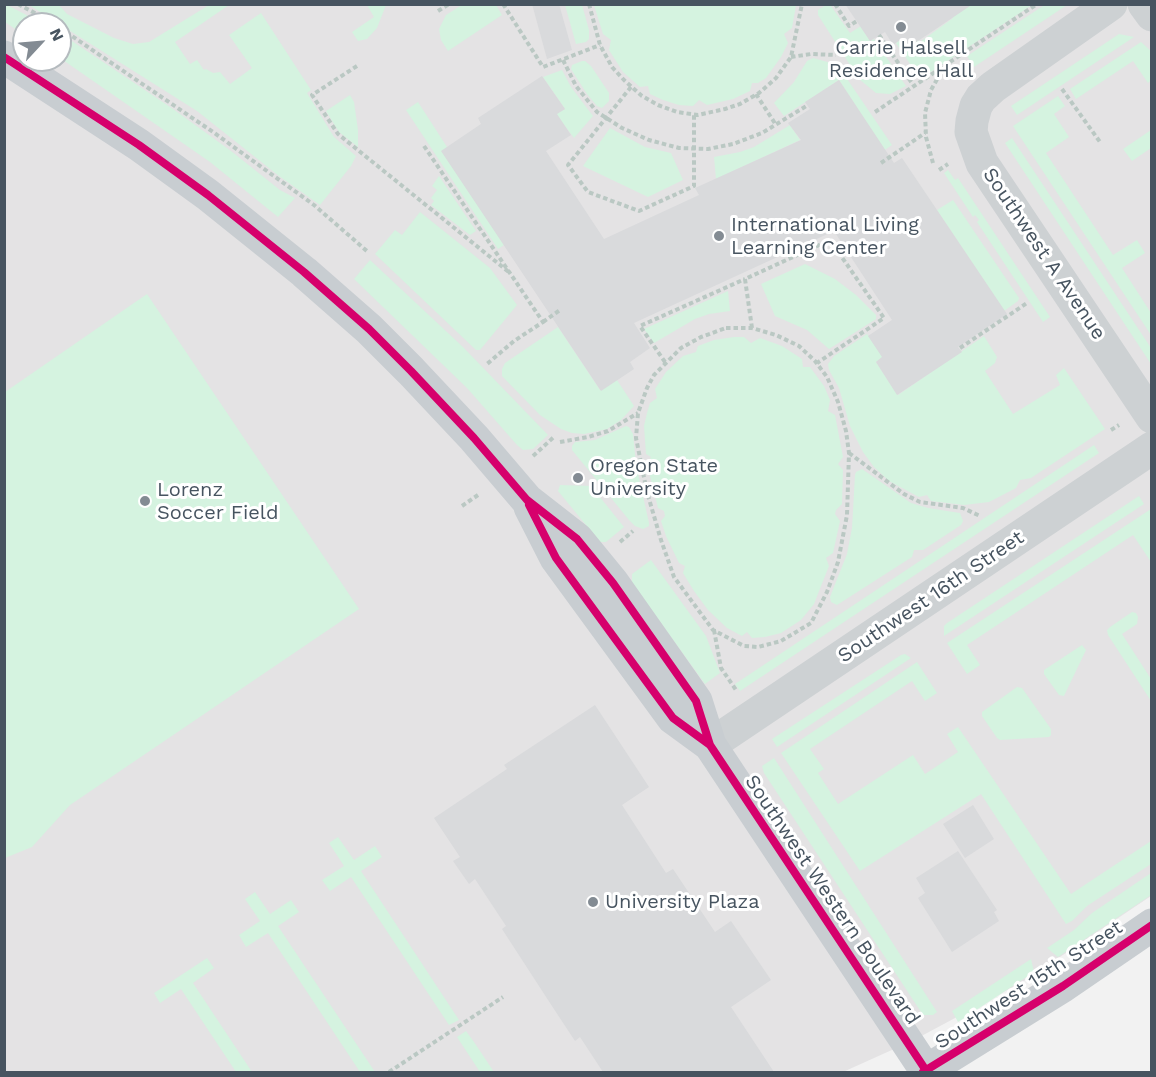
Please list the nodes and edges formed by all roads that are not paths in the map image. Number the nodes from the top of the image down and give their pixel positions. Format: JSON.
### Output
{"nodes":[{"id":1,"x":1111,"y":4,"type":"edge"},
{"id":2,"x":1144,"y":4,"type":"edge"},
{"id":3,"x":1152,"y":15,"type":"edge"},
{"id":4,"x":4,"y":57,"type":"edge"},
{"id":5,"x":1152,"y":417,"type":"edge"},
{"id":6,"x":1152,"y":448,"type":"edge"},
{"id":7,"x":710,"y":745,"type":"junction"},
{"id":8,"x":1152,"y":925,"type":"edge"},
{"id":9,"x":926,"y":1072,"type":"edge"}],
"edges":[{"from":1,"to":5,"type":"street","name":"Southwest A Avenue"},
{"from":2,"to":3,"type":"street"},
{"from":4,"to":7,"type":"main road","name":"Southwest Western Boulevard"},
{"from":6,"to":7,"type":"street","name":"Southwest 16th Street"},
{"from":7,"to":9,"type":"main road","name":"Southwest Western Boulevard"},
{"from":8,"to":9,"type":"main road","name":"Southwest 15th Street"}]}
